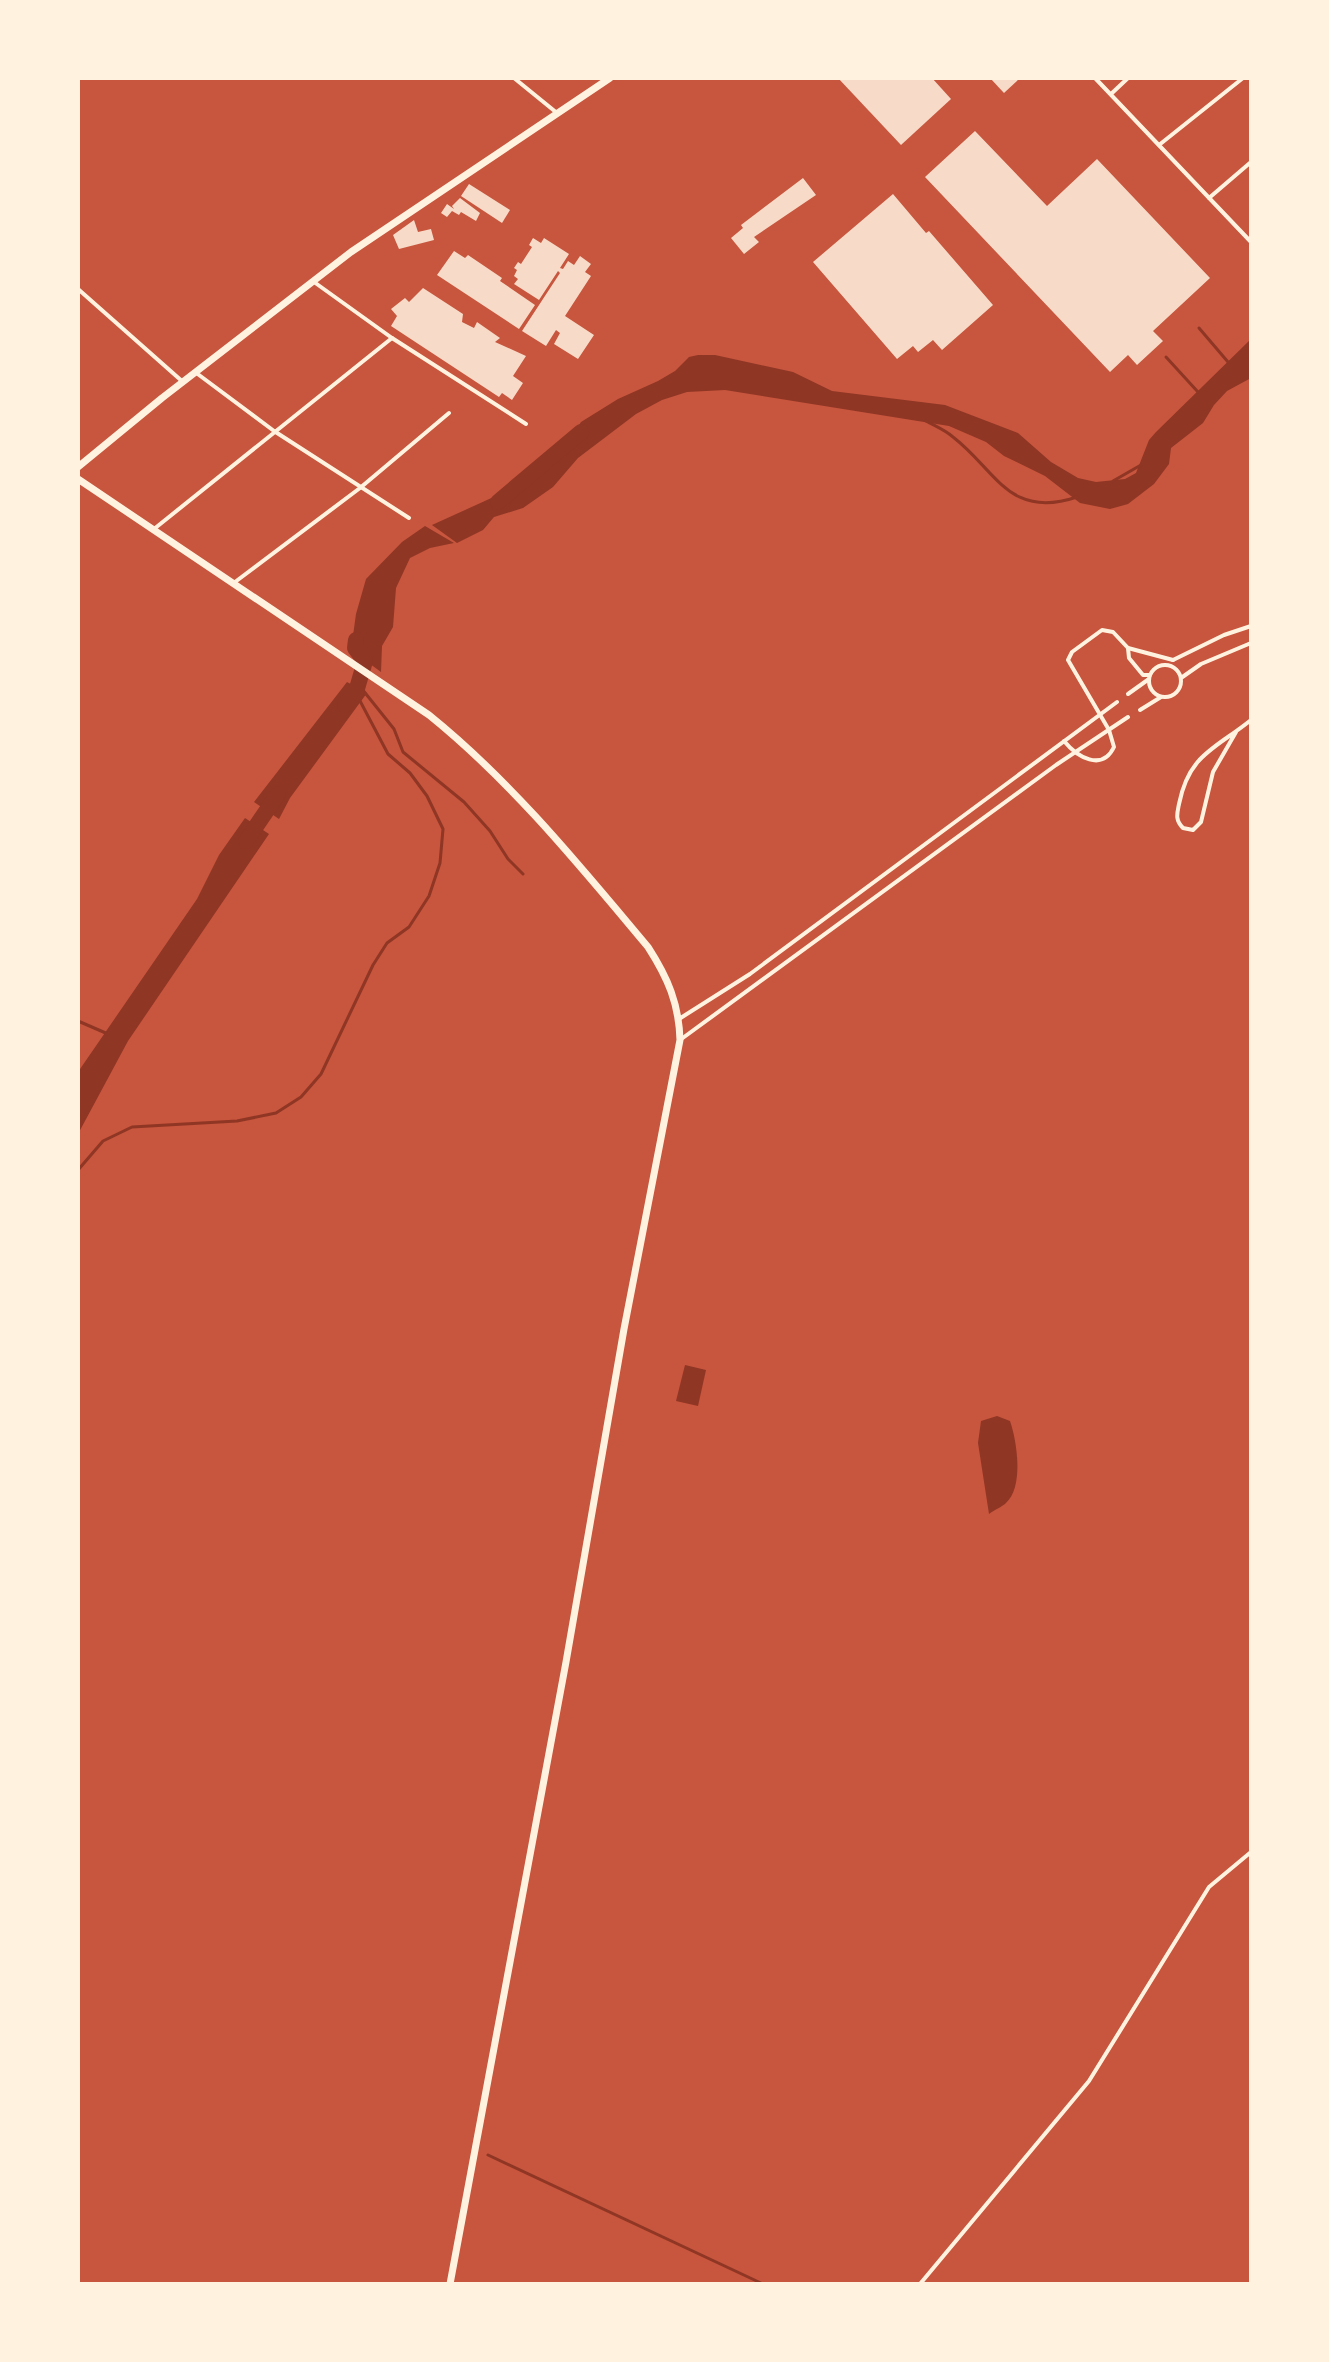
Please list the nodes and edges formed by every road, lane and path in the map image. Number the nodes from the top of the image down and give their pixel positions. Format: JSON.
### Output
{"nodes":[{"id":1,"x":514,"y":78,"type":"edge"},
{"id":2,"x":610,"y":78,"type":"edge"},
{"id":3,"x":1095,"y":78,"type":"edge"},
{"id":4,"x":1128,"y":78,"type":"edge"},
{"id":5,"x":1243,"y":78,"type":"edge"},
{"id":6,"x":1111,"y":94,"type":"junction"},
{"id":7,"x":557,"y":113,"type":"junction"},
{"id":8,"x":1159,"y":145,"type":"junction"},
{"id":9,"x":1251,"y":162,"type":"edge"},
{"id":10,"x":1209,"y":198,"type":"junction"},
{"id":11,"x":1251,"y":242,"type":"edge"},
{"id":12,"x":312,"y":281,"type":"junction"},
{"id":13,"x":78,"y":289,"type":"edge"},
{"id":14,"x":392,"y":338,"type":"junction"},
{"id":15,"x":195,"y":372,"type":"junction"},
{"id":16,"x":183,"y":382,"type":"junction"},
{"id":17,"x":449,"y":413,"type":"dead end"},
{"id":18,"x":526,"y":424,"type":"dead end"},
{"id":19,"x":274,"y":431,"type":"junction"},
{"id":20,"x":78,"y":467,"type":"edge"},
{"id":21,"x":78,"y":479,"type":"edge"},
{"id":22,"x":360,"y":488,"type":"junction"},
{"id":23,"x":409,"y":518,"type":"dead end"},
{"id":24,"x":153,"y":529,"type":"junction"},
{"id":25,"x":235,"y":582,"type":"junction"},
{"id":26,"x":1251,"y":626,"type":"edge"},
{"id":27,"x":1251,"y":643,"type":"edge"},
{"id":28,"x":1128,"y":648,"type":"junction"},
{"id":29,"x":1173,"y":660,"type":"junction"},
{"id":30,"x":1164,"y":664,"type":"junction"},
{"id":31,"x":1149,"y":677,"type":"junction"},
{"id":32,"x":1181,"y":678,"type":"junction"},
{"id":33,"x":1128,"y":694,"type":"dead end"},
{"id":34,"x":1161,"y":697,"type":"junction"},
{"id":35,"x":1117,"y":702,"type":"dead end"},
{"id":36,"x":1140,"y":710,"type":"dead end"},
{"id":37,"x":1098,"y":715,"type":"junction"},
{"id":38,"x":1128,"y":717,"type":"dead end"},
{"id":39,"x":1251,"y":720,"type":"edge"},
{"id":40,"x":1109,"y":730,"type":"junction"},
{"id":41,"x":1236,"y":732,"type":"junction"},
{"id":42,"x":1064,"y":741,"type":"junction"},
{"id":43,"x":1074,"y":753,"type":"junction"},
{"id":44,"x":937,"y":837,"type":"junction"},
{"id":45,"x":945,"y":847,"type":"junction"},
{"id":46,"x":679,"y":1019,"type":"junction"},
{"id":47,"x":680,"y":1040,"type":"junction"},
{"id":48,"x":1251,"y":1852,"type":"edge"},
{"id":49,"x":450,"y":2284,"type":"edge"},
{"id":50,"x":920,"y":2284,"type":"edge"}],
"edges":[{"from":1,"to":7,"type":"street"},
{"from":2,"to":7,"type":"main road"},
{"from":3,"to":6,"type":"street"},
{"from":4,"to":6,"type":"street"},
{"from":5,"to":8,"type":"street"},
{"from":6,"to":8,"type":"street"},
{"from":7,"to":12,"type":"main road"},
{"from":8,"to":10,"type":"street"},
{"from":9,"to":10,"type":"street"},
{"from":10,"to":11,"type":"street"},
{"from":12,"to":14,"type":"street"},
{"from":12,"to":15,"type":"main road"},
{"from":13,"to":16,"type":"street"},
{"from":14,"to":18,"type":"street"},
{"from":14,"to":19,"type":"street"},
{"from":15,"to":16,"type":"main road"},
{"from":15,"to":19,"type":"street"},
{"from":16,"to":20,"type":"main road"},
{"from":17,"to":22,"type":"street"},
{"from":19,"to":22,"type":"street"},
{"from":19,"to":24,"type":"street"},
{"from":21,"to":24,"type":"main road"},
{"from":22,"to":23,"type":"street"},
{"from":22,"to":25,"type":"street"},
{"from":24,"to":25,"type":"main road"},
{"from":25,"to":46,"type":"main road"},
{"from":26,"to":29,"type":"street"},
{"from":27,"to":32,"type":"street"},
{"from":28,"to":29,"type":"street"},
{"from":28,"to":31,"type":"street"},
{"from":28,"to":37,"type":"street"},
{"from":29,"to":30,"type":"street"},
{"from":30,"to":31,"type":"street"},
{"from":30,"to":32,"type":"street"},
{"from":31,"to":33,"type":"street"},
{"from":31,"to":34,"type":"street"},
{"from":32,"to":34,"type":"street"},
{"from":34,"to":36,"type":"street"},
{"from":35,"to":37,"type":"street"},
{"from":37,"to":40,"type":"street"},
{"from":37,"to":42,"type":"street"},
{"from":38,"to":40,"type":"street"},
{"from":39,"to":41,"type":"street"},
{"from":40,"to":43,"type":"street"},
{"from":40,"to":43,"type":"street"},
{"from":41,"to":41,"type":"street"},
{"from":42,"to":43,"type":"street"},
{"from":42,"to":44,"type":"street"},
{"from":43,"to":45,"type":"street"},
{"from":44,"to":45,"type":"street"},
{"from":44,"to":46,"type":"street"},
{"from":45,"to":47,"type":"street"},
{"from":46,"to":47,"type":"main road"},
{"from":47,"to":49,"type":"main road"},
{"from":48,"to":50,"type":"street"}]}
